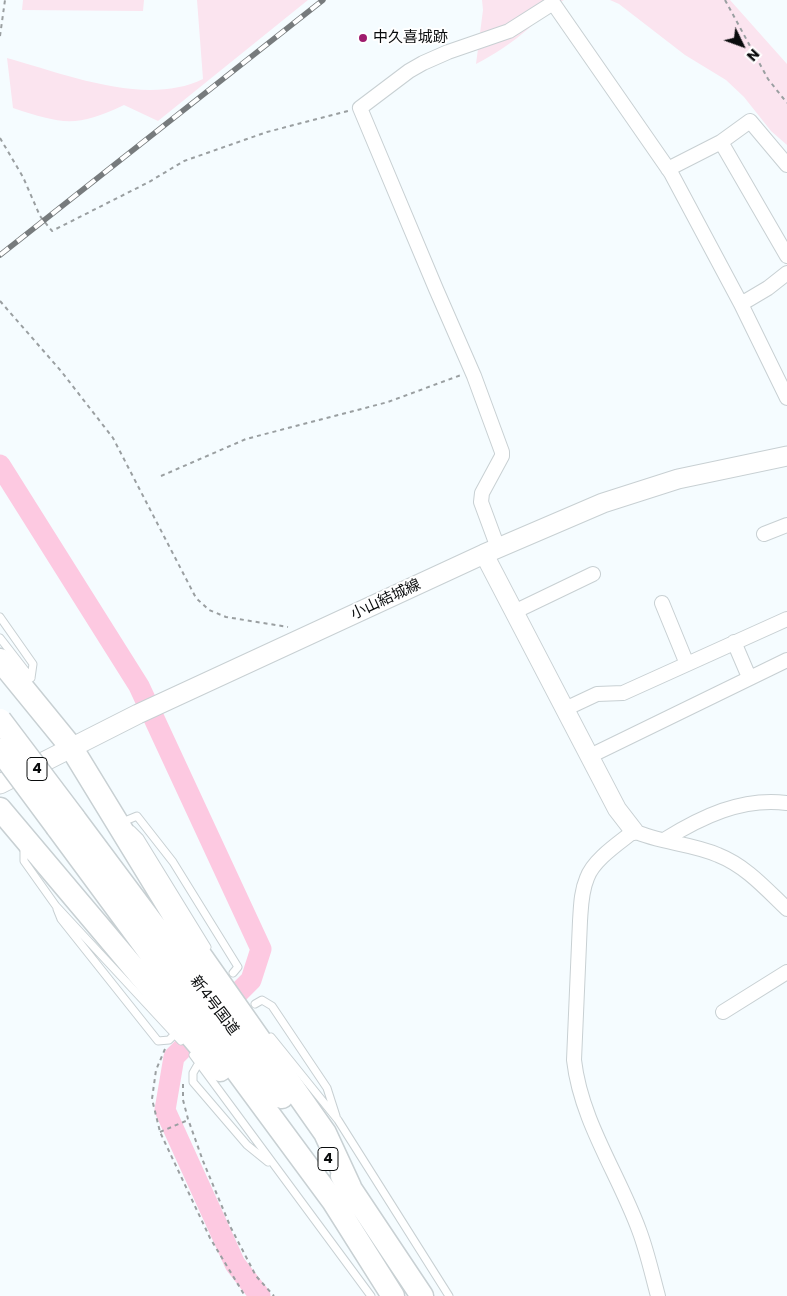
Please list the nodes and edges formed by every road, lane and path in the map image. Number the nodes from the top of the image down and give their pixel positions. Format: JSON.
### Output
{"nodes":[{"id":1,"x":5,"y":0,"type":"edge"},
{"id":2,"x":725,"y":0,"type":"edge"},
{"id":3,"x":0,"y":36,"type":"edge"},
{"id":4,"x":787,"y":103,"type":"edge"},
{"id":5,"x":360,"y":108,"type":"junction"},
{"id":6,"x":0,"y":138,"type":"edge"},
{"id":7,"x":721,"y":142,"type":"junction"},
{"id":8,"x":787,"y":165,"type":"edge"},
{"id":9,"x":668,"y":170,"type":"junction"},
{"id":10,"x":787,"y":256,"type":"edge"},
{"id":11,"x":787,"y":273,"type":"edge"},
{"id":12,"x":0,"y":300,"type":"edge"},
{"id":13,"x":741,"y":304,"type":"junction"},
{"id":14,"x":472,"y":370,"type":"junction"},
{"id":15,"x":787,"y":398,"type":"edge"},
{"id":16,"x":787,"y":456,"type":"edge"},
{"id":17,"x":161,"y":476,"type":"dead end"},
{"id":18,"x":787,"y":525,"type":"edge"},
{"id":19,"x":764,"y":534,"type":"dead end"},
{"id":20,"x":491,"y":551,"type":"junction"},
{"id":21,"x":593,"y":574,"type":"dead end"},
{"id":22,"x":662,"y":603,"type":"dead end"},
{"id":23,"x":514,"y":612,"type":"junction"},
{"id":24,"x":0,"y":616,"type":"edge"},
{"id":25,"x":787,"y":618,"type":"edge"},
{"id":26,"x":290,"y":627,"type":"dead end"},
{"id":27,"x":0,"y":638,"type":"edge"},
{"id":28,"x":734,"y":642,"type":"junction"},
{"id":29,"x":0,"y":660,"type":"edge"},
{"id":30,"x":787,"y":660,"type":"edge"},
{"id":31,"x":687,"y":664,"type":"junction"},
{"id":32,"x":749,"y":677,"type":"junction"},
{"id":33,"x":26,"y":683,"type":"junction"},
{"id":34,"x":565,"y":709,"type":"junction"},
{"id":35,"x":0,"y":720,"type":"edge"},
{"id":36,"x":71,"y":747,"type":"junction"},
{"id":37,"x":0,"y":750,"type":"edge"},
{"id":38,"x":590,"y":756,"type":"junction"},
{"id":39,"x":0,"y":784,"type":"edge"},
{"id":40,"x":787,"y":802,"type":"edge"},
{"id":41,"x":0,"y":809,"type":"edge"},
{"id":42,"x":66,"y":823,"type":"junction"},
{"id":43,"x":118,"y":824,"type":"junction"},
{"id":44,"x":634,"y":831,"type":"junction"},
{"id":45,"x":24,"y":837,"type":"junction"},
{"id":46,"x":664,"y":840,"type":"junction"},
{"id":47,"x":56,"y":906,"type":"junction"},
{"id":48,"x":787,"y":909,"type":"edge"},
{"id":49,"x":213,"y":955,"type":"dead end"},
{"id":50,"x":787,"y":972,"type":"edge"},
{"id":51,"x":723,"y":1012,"type":"dead end"},
{"id":52,"x":196,"y":1015,"type":"junction"},
{"id":53,"x":264,"y":1029,"type":"dead end"},
{"id":54,"x":216,"y":1041,"type":"junction"},
{"id":55,"x":188,"y":1119,"type":"junction"},
{"id":56,"x":338,"y":1120,"type":"junction"},
{"id":57,"x":160,"y":1132,"type":"junction"},
{"id":58,"x":276,"y":1169,"type":"junction"},
{"id":59,"x":341,"y":1194,"type":"junction"},
{"id":60,"x":245,"y":1296,"type":"edge"},
{"id":61,"x":274,"y":1296,"type":"edge"},
{"id":62,"x":370,"y":1296,"type":"edge"},
{"id":63,"x":394,"y":1296,"type":"edge"},
{"id":64,"x":422,"y":1296,"type":"edge"},
{"id":65,"x":449,"y":1296,"type":"edge"},
{"id":66,"x":658,"y":1296,"type":"edge"}],
"edges":[{"from":1,"to":3,"type":"path"},
{"from":2,"to":4,"type":"path"},
{"from":5,"to":6,"type":"path"},
{"from":5,"to":9,"type":"street"},
{"from":5,"to":14,"type":"street"},
{"from":7,"to":8,"type":"street"},
{"from":7,"to":9,"type":"street"},
{"from":7,"to":10,"type":"street"},
{"from":9,"to":13,"type":"street"},
{"from":11,"to":13,"type":"street"},
{"from":12,"to":26,"type":"path"},
{"from":13,"to":15,"type":"street"},
{"from":14,"to":17,"type":"path"},
{"from":14,"to":20,"type":"street"},
{"from":16,"to":20,"type":"main road","name":"小山結城線"},
{"from":18,"to":19,"type":"street"},
{"from":20,"to":23,"type":"street"},
{"from":20,"to":36,"type":"main road","name":"小山結城線"},
{"from":21,"to":23,"type":"street"},
{"from":22,"to":31,"type":"street"},
{"from":23,"to":34,"type":"street"},
{"from":24,"to":33,"type":"lane"},
{"from":25,"to":28,"type":"street"},
{"from":27,"to":33,"type":"lane"},
{"from":28,"to":31,"type":"street"},
{"from":28,"to":32,"type":"street"},
{"from":29,"to":33,"type":"highway"},
{"from":30,"to":32,"type":"street"},
{"from":31,"to":34,"type":"street"},
{"from":32,"to":38,"type":"street"},
{"from":33,"to":36,"type":"highway"},
{"from":34,"to":38,"type":"street"},
{"from":35,"to":42,"type":"highway","name":"新4号国道","number":"4","bridge":true},
{"from":36,"to":39,"type":"main road","name":"小山結城線"},
{"from":36,"to":43,"type":"highway"},
{"from":37,"to":42,"type":"highway","name":"新4号国道","number":"4","bridge":true},
{"from":38,"to":44,"type":"street"},
{"from":40,"to":46,"type":"street"},
{"from":41,"to":45,"type":"highway"},
{"from":42,"to":52,"type":"highway","name":"新4号国道","number":"4"},
{"from":43,"to":49,"type":"lane"},
{"from":43,"to":52,"type":"highway"},
{"from":44,"to":46,"type":"street"},
{"from":44,"to":66,"type":"street"},
{"from":45,"to":47,"type":"lane"},
{"from":45,"to":52,"type":"highway"},
{"from":46,"to":48,"type":"street"},
{"from":47,"to":52,"type":"lane"},
{"from":47,"to":52,"type":"lane"},
{"from":50,"to":51,"type":"street"},
{"from":52,"to":54,"type":"highway","name":"新4号国道","number":"4"},
{"from":52,"to":54,"type":"highway"},
{"from":52,"to":57,"type":"path"},
{"from":53,"to":56,"type":"lane"},
{"from":54,"to":55,"type":"path"},
{"from":54,"to":56,"type":"lane"},
{"from":54,"to":58,"type":"lane"},
{"from":54,"to":58,"type":"lane"},
{"from":54,"to":59,"type":"highway","name":"新4号国道","number":"4"},
{"from":54,"to":59,"type":"highway"},
{"from":55,"to":57,"type":"path"},
{"from":55,"to":61,"type":"path"},
{"from":56,"to":65,"type":"lane"},
{"from":57,"to":60,"type":"path"},
{"from":58,"to":62,"type":"lane"},
{"from":59,"to":63,"type":"highway","name":"新4号国道","number":"4"},
{"from":59,"to":64,"type":"highway","name":"新4号国道","number":"4"}]}
